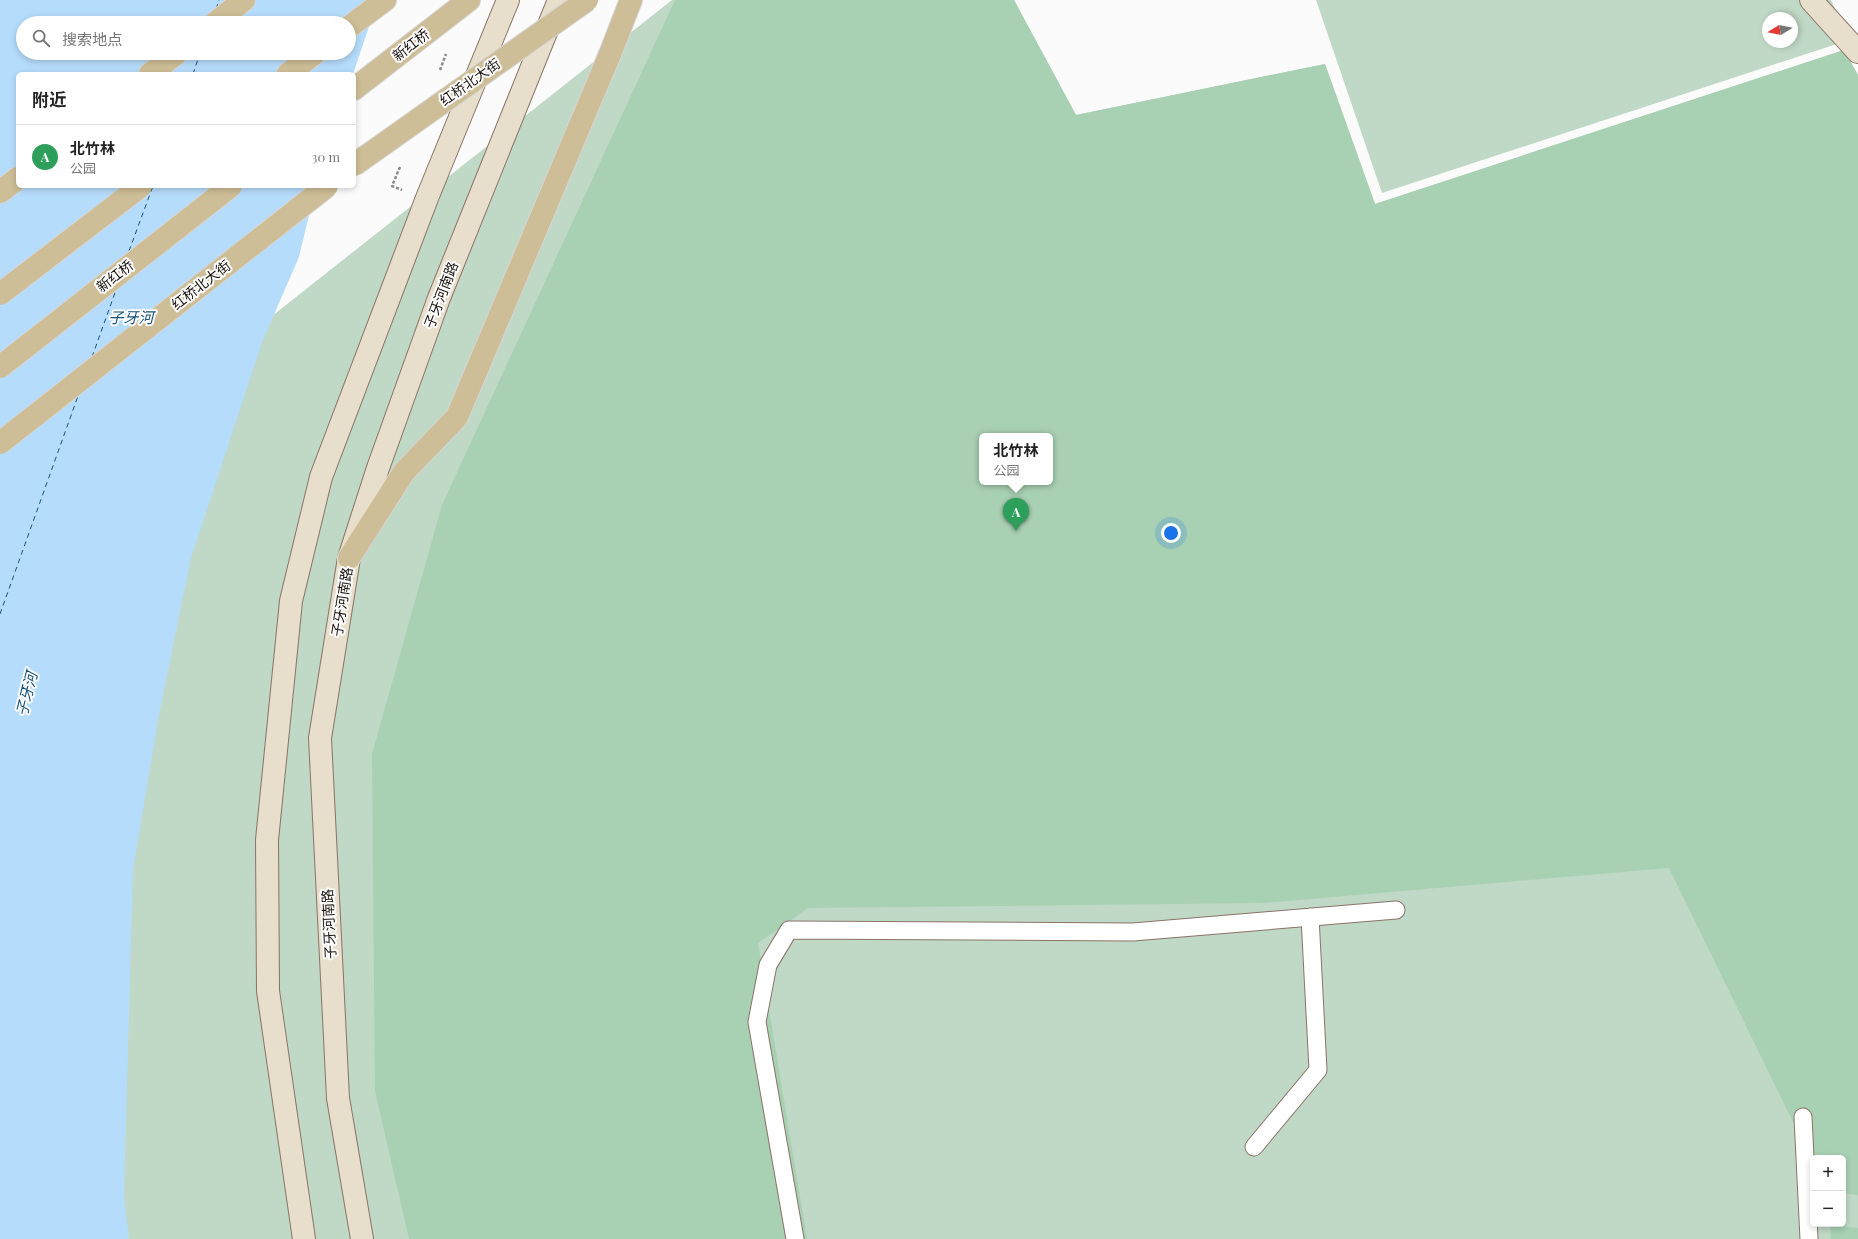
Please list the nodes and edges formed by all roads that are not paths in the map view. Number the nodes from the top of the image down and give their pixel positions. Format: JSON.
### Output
{"nodes":[{"id":1,"x":244,"y":0,"type":"edge"},
{"id":2,"x":384,"y":0,"type":"edge"},
{"id":3,"x":469,"y":0,"type":"edge"},
{"id":4,"x":508,"y":0,"type":"edge"},
{"id":5,"x":558,"y":0,"type":"edge"},
{"id":6,"x":587,"y":0,"type":"edge"},
{"id":7,"x":631,"y":0,"type":"edge"},
{"id":8,"x":1811,"y":0,"type":"edge"},
{"id":9,"x":224,"y":16,"type":"edge"},
{"id":10,"x":356,"y":22,"type":"edge"},
{"id":11,"x":1858,"y":52,"type":"edge"},
{"id":12,"x":168,"y":60,"type":"edge"},
{"id":13,"x":306,"y":60,"type":"edge"},
{"id":14,"x":153,"y":72,"type":"edge"},
{"id":15,"x":291,"y":72,"type":"edge"},
{"id":16,"x":356,"y":87,"type":"edge"},
{"id":17,"x":356,"y":164,"type":"edge"},
{"id":18,"x":16,"y":180,"type":"edge"},
{"id":19,"x":138,"y":188,"type":"edge"},
{"id":20,"x":228,"y":188,"type":"edge"},
{"id":21,"x":324,"y":188,"type":"edge"},
{"id":22,"x":0,"y":192,"type":"edge"},
{"id":23,"x":0,"y":294,"type":"edge"},
{"id":24,"x":0,"y":367,"type":"edge"},
{"id":25,"x":0,"y":443,"type":"edge"},
{"id":26,"x":349,"y":558,"type":"junction"},
{"id":27,"x":1396,"y":910,"type":"dead end"},
{"id":28,"x":1310,"y":917,"type":"junction"},
{"id":29,"x":1803,"y":1117,"type":"dead end"},
{"id":30,"x":1254,"y":1147,"type":"dead end"},
{"id":31,"x":304,"y":1239,"type":"edge"},
{"id":32,"x":362,"y":1239,"type":"edge"},
{"id":33,"x":795,"y":1239,"type":"edge"},
{"id":34,"x":1809,"y":1239,"type":"edge"}],
"edges":[{"from":1,"to":9,"type":"main road"},
{"from":2,"to":10,"type":"main road"},
{"from":3,"to":16,"type":"main road","name":"新红桥"},
{"from":4,"to":31,"type":"main road"},
{"from":5,"to":26,"type":"main road","name":"子牙河南路"},
{"from":6,"to":17,"type":"main road","name":"红桥北大街","bridge":true},
{"from":7,"to":26,"type":"main road"},
{"from":8,"to":11,"type":"main road"},
{"from":12,"to":14,"type":"main road"},
{"from":13,"to":15,"type":"main road"},
{"from":18,"to":22,"type":"main road"},
{"from":19,"to":23,"type":"main road","bridge":true},
{"from":20,"to":24,"type":"main road","name":"新红桥","bridge":true},
{"from":21,"to":25,"type":"main road","name":"红桥北大街","bridge":true},
{"from":26,"to":32,"type":"main road","name":"子牙河南路"},
{"from":27,"to":28,"type":"lane"},
{"from":28,"to":30,"type":"lane"},
{"from":28,"to":33,"type":"lane"},
{"from":29,"to":34,"type":"lane"}]}
